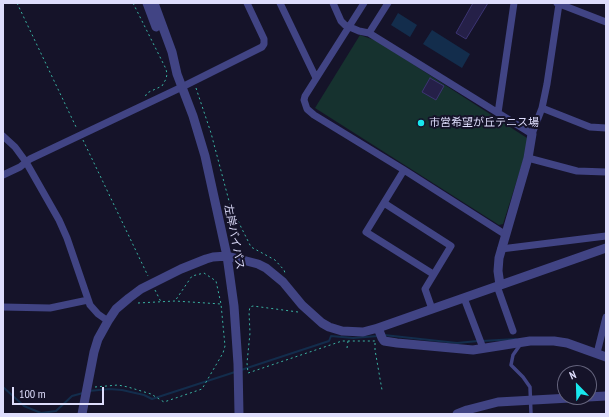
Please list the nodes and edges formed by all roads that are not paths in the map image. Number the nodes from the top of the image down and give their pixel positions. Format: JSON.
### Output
{"nodes":[{"id":1,"x":147,"y":3,"type":"edge"},
{"id":2,"x":154,"y":3,"type":"edge"},
{"id":3,"x":247,"y":3,"type":"edge"},
{"id":4,"x":280,"y":3,"type":"edge"},
{"id":5,"x":333,"y":3,"type":"edge"},
{"id":6,"x":364,"y":3,"type":"edge"},
{"id":7,"x":388,"y":3,"type":"edge"},
{"id":8,"x":514,"y":3,"type":"edge"},
{"id":9,"x":558,"y":3,"type":"edge"},
{"id":10,"x":606,"y":22,"type":"edge"},
{"id":11,"x":349,"y":27,"type":"junction"},
{"id":12,"x":369,"y":33,"type":"junction"},
{"id":13,"x":176,"y":70,"type":"junction"},
{"id":14,"x":316,"y":78,"type":"junction"},
{"id":15,"x":182,"y":87,"type":"junction"},
{"id":16,"x":542,"y":108,"type":"junction"},
{"id":17,"x":498,"y":113,"type":"junction"},
{"id":18,"x":606,"y":128,"type":"edge"},
{"id":19,"x":532,"y":134,"type":"junction"},
{"id":20,"x":3,"y":136,"type":"edge"},
{"id":21,"x":528,"y":158,"type":"junction"},
{"id":22,"x":26,"y":162,"type":"junction"},
{"id":23,"x":404,"y":170,"type":"junction"},
{"id":24,"x":606,"y":172,"type":"edge"},
{"id":25,"x":3,"y":175,"type":"edge"},
{"id":26,"x":384,"y":203,"type":"junction"},
{"id":27,"x":506,"y":235,"type":"junction"},
{"id":28,"x":606,"y":236,"type":"edge"},
{"id":29,"x":606,"y":248,"type":"edge"},
{"id":30,"x":501,"y":249,"type":"junction"},
{"id":31,"x":227,"y":256,"type":"junction"},
{"id":32,"x":433,"y":274,"type":"junction"},
{"id":33,"x":498,"y":285,"type":"junction"},
{"id":34,"x":464,"y":298,"type":"junction"},
{"id":35,"x":88,"y":300,"type":"junction"},
{"id":36,"x":3,"y":307,"type":"edge"},
{"id":37,"x":432,"y":308,"type":"junction"},
{"id":38,"x":606,"y":317,"type":"edge"},
{"id":39,"x":108,"y":321,"type":"junction"},
{"id":40,"x":378,"y":328,"type":"junction"},
{"id":41,"x":513,"y":331,"type":"dead end"},
{"id":42,"x":522,"y":342,"type":"junction"},
{"id":43,"x":482,"y":348,"type":"junction"},
{"id":44,"x":597,"y":353,"type":"junction"},
{"id":45,"x":606,"y":357,"type":"edge"},
{"id":46,"x":606,"y":396,"type":"edge"},
{"id":47,"x":530,"y":400,"type":"junction"},
{"id":48,"x":82,"y":414,"type":"edge"},
{"id":49,"x":239,"y":414,"type":"edge"},
{"id":50,"x":457,"y":414,"type":"edge"},
{"id":51,"x":531,"y":414,"type":"edge"}],
"edges":[{"from":1,"to":13,"type":"street","name":"左岸バイパス"},
{"from":2,"to":13,"type":"street","name":"左岸バイパス"},
{"from":3,"to":15,"type":"street"},
{"from":4,"to":14,"type":"street"},
{"from":5,"to":11,"type":"street"},
{"from":6,"to":11,"type":"street"},
{"from":7,"to":12,"type":"street"},
{"from":8,"to":17,"type":"street"},
{"from":9,"to":10,"type":"street"},
{"from":9,"to":16,"type":"street"},
{"from":11,"to":12,"type":"street"},
{"from":11,"to":14,"type":"street"},
{"from":12,"to":17,"type":"street"},
{"from":13,"to":15,"type":"street","name":"左岸バイパス"},
{"from":14,"to":23,"type":"street"},
{"from":15,"to":22,"type":"street"},
{"from":15,"to":31,"type":"street","name":"左岸バイパス"},
{"from":16,"to":18,"type":"street"},
{"from":16,"to":19,"type":"street"},
{"from":17,"to":19,"type":"street"},
{"from":19,"to":21,"type":"street"},
{"from":20,"to":22,"type":"street"},
{"from":21,"to":24,"type":"street"},
{"from":21,"to":27,"type":"street"},
{"from":22,"to":25,"type":"street"},
{"from":22,"to":35,"type":"street"},
{"from":23,"to":26,"type":"street"},
{"from":23,"to":27,"type":"street"},
{"from":26,"to":32,"type":"street"},
{"from":26,"to":32,"type":"street"},
{"from":27,"to":30,"type":"street"},
{"from":28,"to":30,"type":"street"},
{"from":29,"to":33,"type":"street"},
{"from":30,"to":33,"type":"street"},
{"from":31,"to":39,"type":"street"},
{"from":31,"to":40,"type":"street"},
{"from":31,"to":49,"type":"street","name":"左岸バイパス"},
{"from":32,"to":37,"type":"street"},
{"from":33,"to":34,"type":"street"},
{"from":33,"to":41,"type":"street"},
{"from":34,"to":37,"type":"street"},
{"from":34,"to":43,"type":"street"},
{"from":35,"to":36,"type":"street"},
{"from":35,"to":39,"type":"street"},
{"from":37,"to":40,"type":"street"},
{"from":38,"to":44,"type":"street"},
{"from":39,"to":48,"type":"street"},
{"from":40,"to":43,"type":"street"},
{"from":42,"to":43,"type":"street"},
{"from":42,"to":44,"type":"street"},
{"from":42,"to":47,"type":"lane"},
{"from":44,"to":45,"type":"street"},
{"from":46,"to":47,"type":"street"},
{"from":47,"to":50,"type":"street"},
{"from":47,"to":51,"type":"lane"}]}
